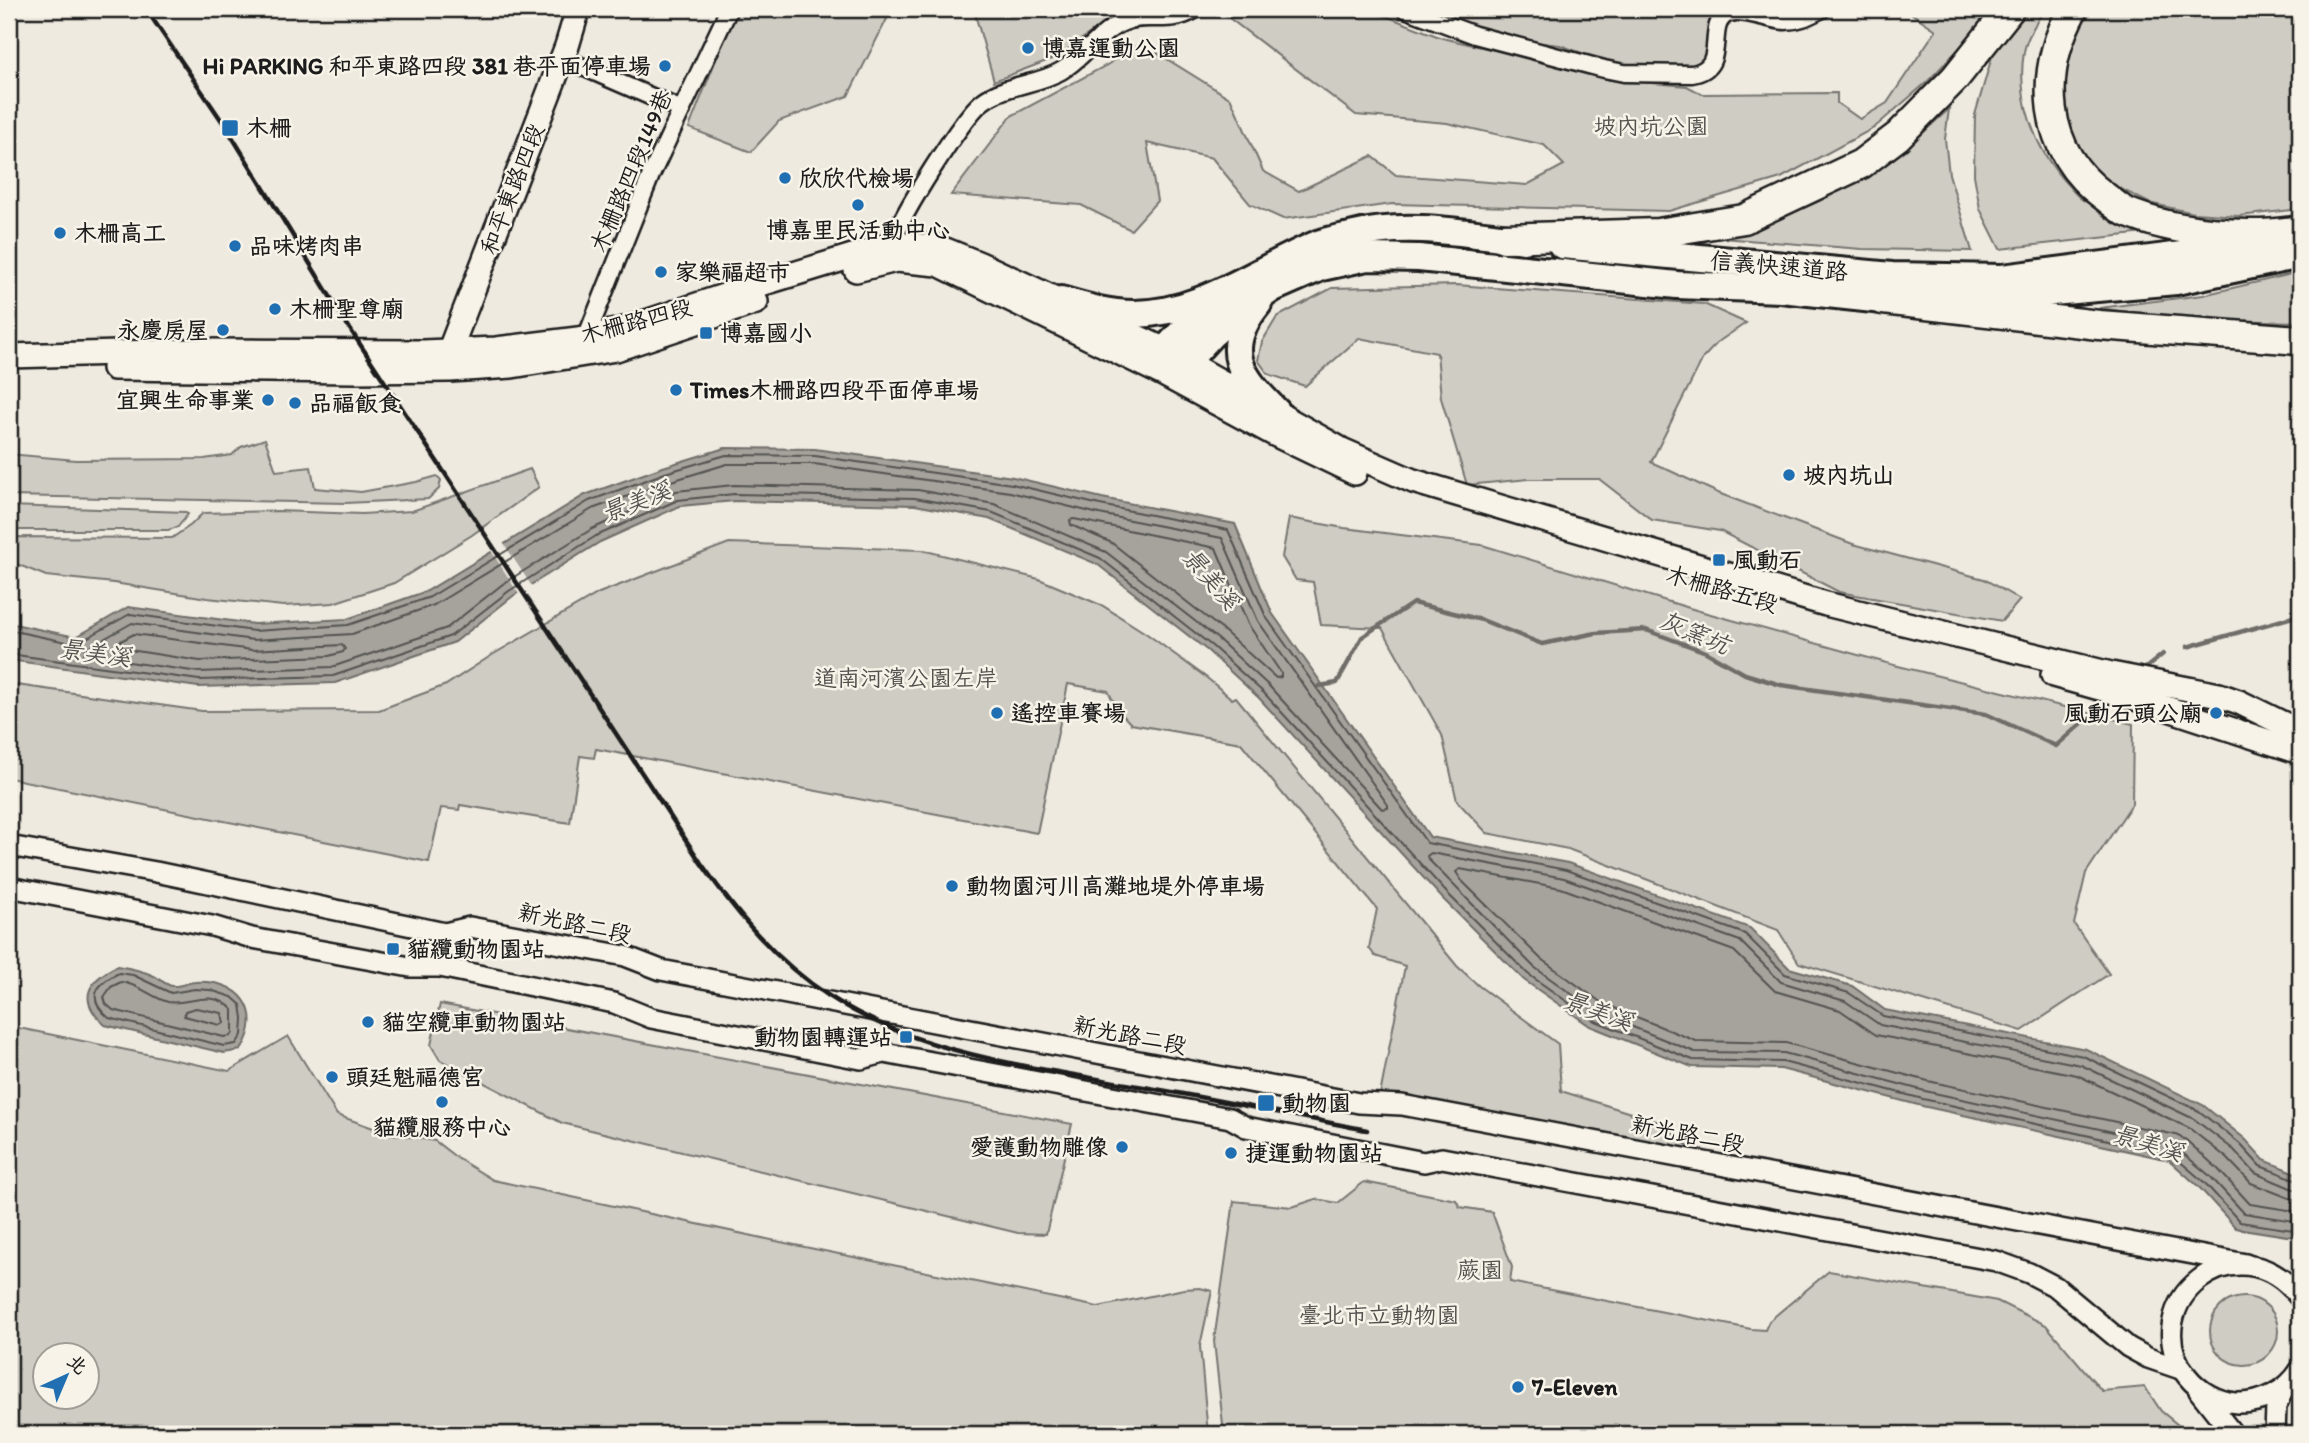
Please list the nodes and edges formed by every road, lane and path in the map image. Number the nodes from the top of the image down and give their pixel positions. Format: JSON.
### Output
{"nodes":[{"id":1,"x":578,"y":9,"type":"edge"},
{"id":2,"x":729,"y":9,"type":"edge"},
{"id":3,"x":1196,"y":9,"type":"edge"},
{"id":4,"x":1405,"y":9,"type":"edge"},
{"id":5,"x":1822,"y":9,"type":"edge"},
{"id":6,"x":2010,"y":9,"type":"edge"},
{"id":7,"x":2073,"y":9,"type":"edge"},
{"id":8,"x":562,"y":58,"type":"junction"},
{"id":9,"x":682,"y":110,"type":"junction"},
{"id":10,"x":2300,"y":230,"type":"edge"},
{"id":11,"x":1504,"y":238,"type":"junction"},
{"id":12,"x":2300,"y":239,"type":"edge"},
{"id":13,"x":894,"y":252,"type":"junction"},
{"id":14,"x":2300,"y":256,"type":"edge"},
{"id":15,"x":1269,"y":279,"type":"junction"},
{"id":16,"x":1061,"y":300,"type":"junction"},
{"id":17,"x":1884,"y":300,"type":"junction"},
{"id":18,"x":2300,"y":340,"type":"edge"},
{"id":19,"x":586,"y":346,"type":"junction"},
{"id":20,"x":9,"y":356,"type":"edge"},
{"id":21,"x":305,"y":361,"type":"junction"},
{"id":22,"x":449,"y":361,"type":"junction"},
{"id":23,"x":1172,"y":362,"type":"junction"},
{"id":24,"x":9,"y":371,"type":"edge"},
{"id":25,"x":1277,"y":412,"type":"junction"},
{"id":26,"x":2262,"y":712,"type":"junction"},
{"id":27,"x":2300,"y":732,"type":"edge"},
{"id":28,"x":2242,"y":733,"type":"junction"},
{"id":29,"x":2300,"y":752,"type":"edge"},
{"id":30,"x":9,"y":846,"type":"edge"},
{"id":31,"x":9,"y":887,"type":"edge"},
{"id":32,"x":2255,"y":1266,"type":"junction"},
{"id":33,"x":2300,"y":1276,"type":"edge"},
{"id":34,"x":2300,"y":1298,"type":"edge"},
{"id":35,"x":2300,"y":1370,"type":"edge"},
{"id":36,"x":2188,"y":1376,"type":"junction"},
{"id":37,"x":2284,"y":1389,"type":"junction"},
{"id":38,"x":2233,"y":1434,"type":"edge"},
{"id":39,"x":2276,"y":1434,"type":"edge"}],
"edges":[{"from":1,"to":8,"type":"main road","name":"和平東路四段"},
{"from":2,"to":9,"type":"street","name":"木柵路四段149巷"},
{"from":3,"to":13,"type":"street"},
{"from":4,"to":5,"type":"street"},
{"from":6,"to":11,"type":"highway"},
{"from":7,"to":10,"type":"highway"},
{"from":8,"to":9,"type":"street"},
{"from":8,"to":22,"type":"main road","name":"和平東路四段"},
{"from":9,"to":19,"type":"street","name":"木柵路四段149巷"},
{"from":11,"to":12,"type":"highway","name":"信義快速道路"},
{"from":11,"to":15,"type":"highway","name":"信義快速道路"},
{"from":13,"to":16,"type":"main road","name":"木柵路四段"},
{"from":13,"to":19,"type":"main road","name":"木柵路四段"},
{"from":13,"to":23,"type":"main road","name":"木柵路四段"},
{"from":14,"to":17,"type":"highway","name":"信義快速道路"},
{"from":15,"to":16,"type":"highway"},
{"from":15,"to":17,"type":"highway","name":"信義快速道路"},
{"from":15,"to":23,"type":"highway"},
{"from":15,"to":25,"type":"highway"},
{"from":16,"to":23,"type":"main road","name":"木柵路四段"},
{"from":17,"to":18,"type":"highway"},
{"from":19,"to":22,"type":"main road","name":"木柵路四段"},
{"from":20,"to":21,"type":"main road","name":"木柵路四段"},
{"from":21,"to":22,"type":"main road","name":"木柵路四段"},
{"from":21,"to":24,"type":"main road","name":"木柵路四段"},
{"from":23,"to":25,"type":"main road","name":"木柵路五段"},
{"from":23,"to":28,"type":"main road","name":"木柵路五段"},
{"from":25,"to":26,"type":"main road","name":"木柵路五段"},
{"from":26,"to":27,"type":"main road","name":"木柵路五段"},
{"from":26,"to":28,"type":"main road"},
{"from":28,"to":29,"type":"main road","name":"木柵路五段"},
{"from":30,"to":32,"type":"street","name":"新光路二段"},
{"from":31,"to":36,"type":"street"},
{"from":32,"to":33,"type":"street","name":"新光路二段"},
{"from":32,"to":34,"type":"street"},
{"from":32,"to":36,"type":"street"},
{"from":35,"to":37,"type":"street"},
{"from":36,"to":37,"type":"street"},
{"from":36,"to":38,"type":"street"},
{"from":37,"to":39,"type":"street"}]}
